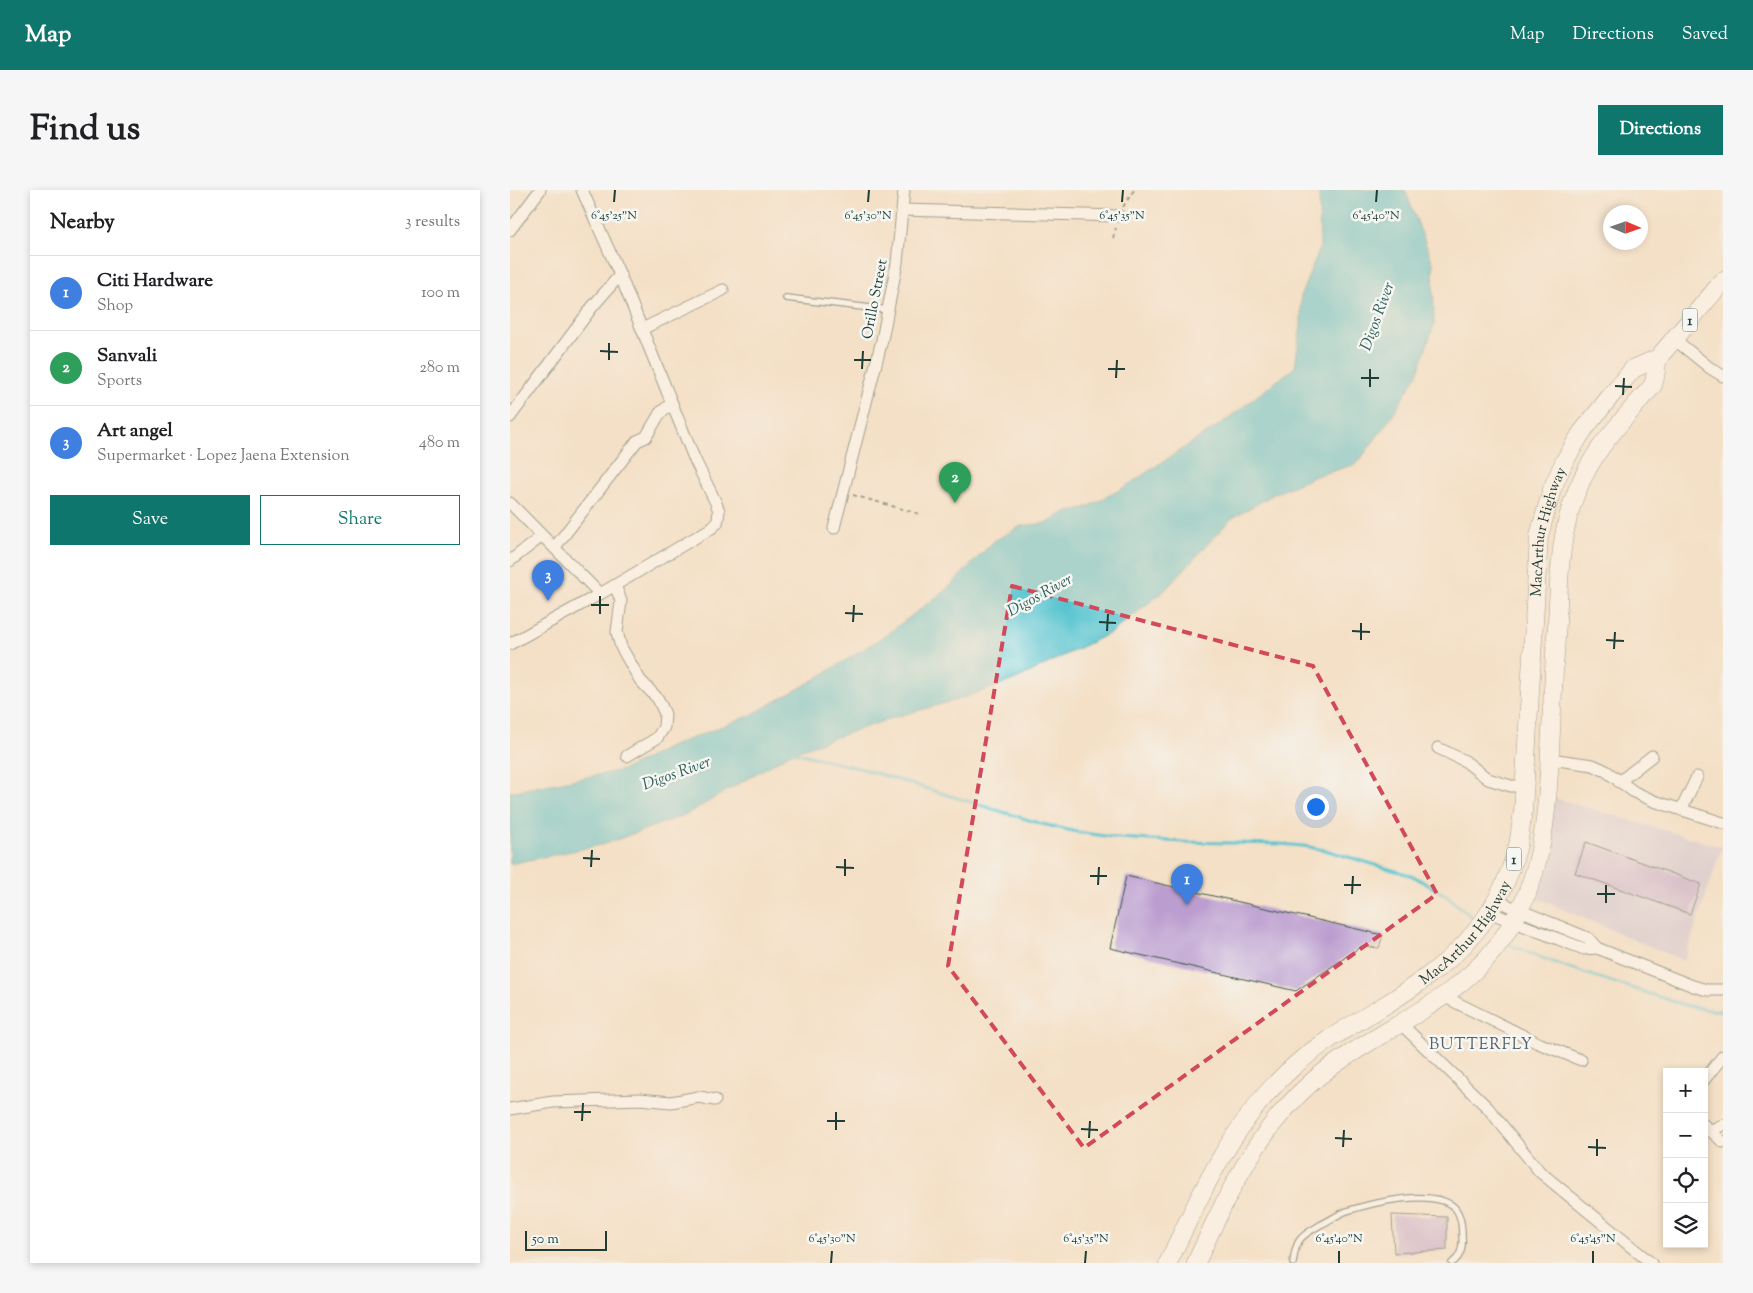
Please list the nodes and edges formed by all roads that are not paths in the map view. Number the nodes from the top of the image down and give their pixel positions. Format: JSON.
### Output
{"nodes":[{"id":1,"x":540,"y":190,"type":"edge"},
{"id":2,"x":904,"y":190,"type":"edge"},
{"id":3,"x":583,"y":191,"type":"edge"},
{"id":4,"x":902,"y":210,"type":"junction"},
{"id":5,"x":1119,"y":216,"type":"dead end"},
{"id":6,"x":510,"y":230,"type":"edge"},
{"id":7,"x":620,"y":275,"type":"junction"},
{"id":8,"x":1723,"y":281,"type":"edge"},
{"id":9,"x":723,"y":290,"type":"dead end"},
{"id":10,"x":786,"y":298,"type":"dead end"},
{"id":11,"x":888,"y":310,"type":"junction"},
{"id":12,"x":642,"y":329,"type":"junction"},
{"id":13,"x":1674,"y":339,"type":"junction"},
{"id":14,"x":1658,"y":358,"type":"junction"},
{"id":15,"x":1723,"y":376,"type":"edge"},
{"id":16,"x":672,"y":403,"type":"junction"},
{"id":17,"x":510,"y":417,"type":"edge"},
{"id":18,"x":510,"y":503,"type":"edge"},
{"id":19,"x":834,"y":528,"type":"dead end"},
{"id":20,"x":542,"y":536,"type":"junction"},
{"id":21,"x":555,"y":547,"type":"junction"},
{"id":22,"x":510,"y":560,"type":"edge"},
{"id":23,"x":615,"y":585,"type":"junction"},
{"id":24,"x":600,"y":594,"type":"junction"},
{"id":25,"x":510,"y":644,"type":"edge"},
{"id":26,"x":1438,"y":748,"type":"dead end"},
{"id":27,"x":627,"y":756,"type":"dead end"},
{"id":28,"x":1652,"y":756,"type":"dead end"},
{"id":29,"x":1550,"y":759,"type":"junction"},
{"id":30,"x":1696,"y":777,"type":"dead end"},
{"id":31,"x":1619,"y":782,"type":"junction"},
{"id":32,"x":1524,"y":786,"type":"junction"},
{"id":33,"x":1681,"y":810,"type":"junction"},
{"id":34,"x":1723,"y":823,"type":"edge"},
{"id":35,"x":1494,"y":907,"type":"junction"},
{"id":36,"x":1517,"y":915,"type":"junction"},
{"id":37,"x":1723,"y":990,"type":"edge"},
{"id":38,"x":1445,"y":997,"type":"junction"},
{"id":39,"x":1400,"y":1024,"type":"junction"},
{"id":40,"x":1723,"y":1056,"type":"edge"},
{"id":41,"x":1581,"y":1060,"type":"dead end"},
{"id":42,"x":1708,"y":1075,"type":"edge"},
{"id":43,"x":715,"y":1100,"type":"dead end"},
{"id":44,"x":510,"y":1109,"type":"edge"},
{"id":45,"x":1723,"y":1126,"type":"edge"},
{"id":46,"x":1708,"y":1128,"type":"edge"},
{"id":47,"x":1708,"y":1129,"type":"edge"},
{"id":48,"x":1723,"y":1142,"type":"edge"},
{"id":49,"x":1168,"y":1263,"type":"edge"},
{"id":50,"x":1196,"y":1263,"type":"edge"},
{"id":51,"x":1293,"y":1263,"type":"edge"},
{"id":52,"x":1452,"y":1263,"type":"edge"},
{"id":53,"x":1650,"y":1263,"type":"edge"}],
"edges":[{"from":1,"to":6,"type":"street"},
{"from":2,"to":4,"type":"street","name":"Orillo Street"},
{"from":3,"to":7,"type":"street"},
{"from":4,"to":5,"type":"street"},
{"from":4,"to":11,"type":"street","name":"Orillo Street"},
{"from":7,"to":12,"type":"street"},
{"from":7,"to":17,"type":"street"},
{"from":8,"to":13,"type":"highway","name":"MacArthur Highway","number":"1"},
{"from":9,"to":12,"type":"street"},
{"from":10,"to":11,"type":"lane"},
{"from":11,"to":19,"type":"street","name":"Orillo Street"},
{"from":12,"to":16,"type":"street"},
{"from":13,"to":14,"type":"highway","name":"MacArthur Highway","number":"1"},
{"from":13,"to":15,"type":"street"},
{"from":14,"to":29,"type":"highway","name":"MacArthur Highway","number":"1"},
{"from":14,"to":32,"type":"highway","name":"MacArthur Highway","number":"1"},
{"from":16,"to":21,"type":"street"},
{"from":16,"to":23,"type":"street"},
{"from":18,"to":20,"type":"street"},
{"from":20,"to":21,"type":"street"},
{"from":20,"to":22,"type":"street"},
{"from":21,"to":24,"type":"street"},
{"from":23,"to":24,"type":"street"},
{"from":23,"to":27,"type":"street"},
{"from":24,"to":25,"type":"street"},
{"from":26,"to":32,"type":"street"},
{"from":28,"to":31,"type":"street"},
{"from":29,"to":31,"type":"street"},
{"from":29,"to":36,"type":"highway","name":"MacArthur Highway","number":"1"},
{"from":30,"to":33,"type":"street"},
{"from":31,"to":33,"type":"street"},
{"from":32,"to":35,"type":"highway","name":"MacArthur Highway","number":"1"},
{"from":33,"to":34,"type":"street"},
{"from":35,"to":36,"type":"street"},
{"from":35,"to":49,"type":"highway","name":"MacArthur Highway","number":"1"},
{"from":36,"to":37,"type":"street"},
{"from":36,"to":38,"type":"highway","name":"MacArthur Highway","number":"1"},
{"from":38,"to":39,"type":"highway","name":"MacArthur Highway","number":"1"},
{"from":38,"to":41,"type":"street"},
{"from":39,"to":50,"type":"highway","name":"MacArthur Highway","number":"1"},
{"from":39,"to":53,"type":"street"},
{"from":40,"to":42,"type":"street"},
{"from":43,"to":44,"type":"street"},
{"from":45,"to":46,"type":"street"},
{"from":47,"to":48,"type":"street"},
{"from":51,"to":52,"type":"lane"}]}
